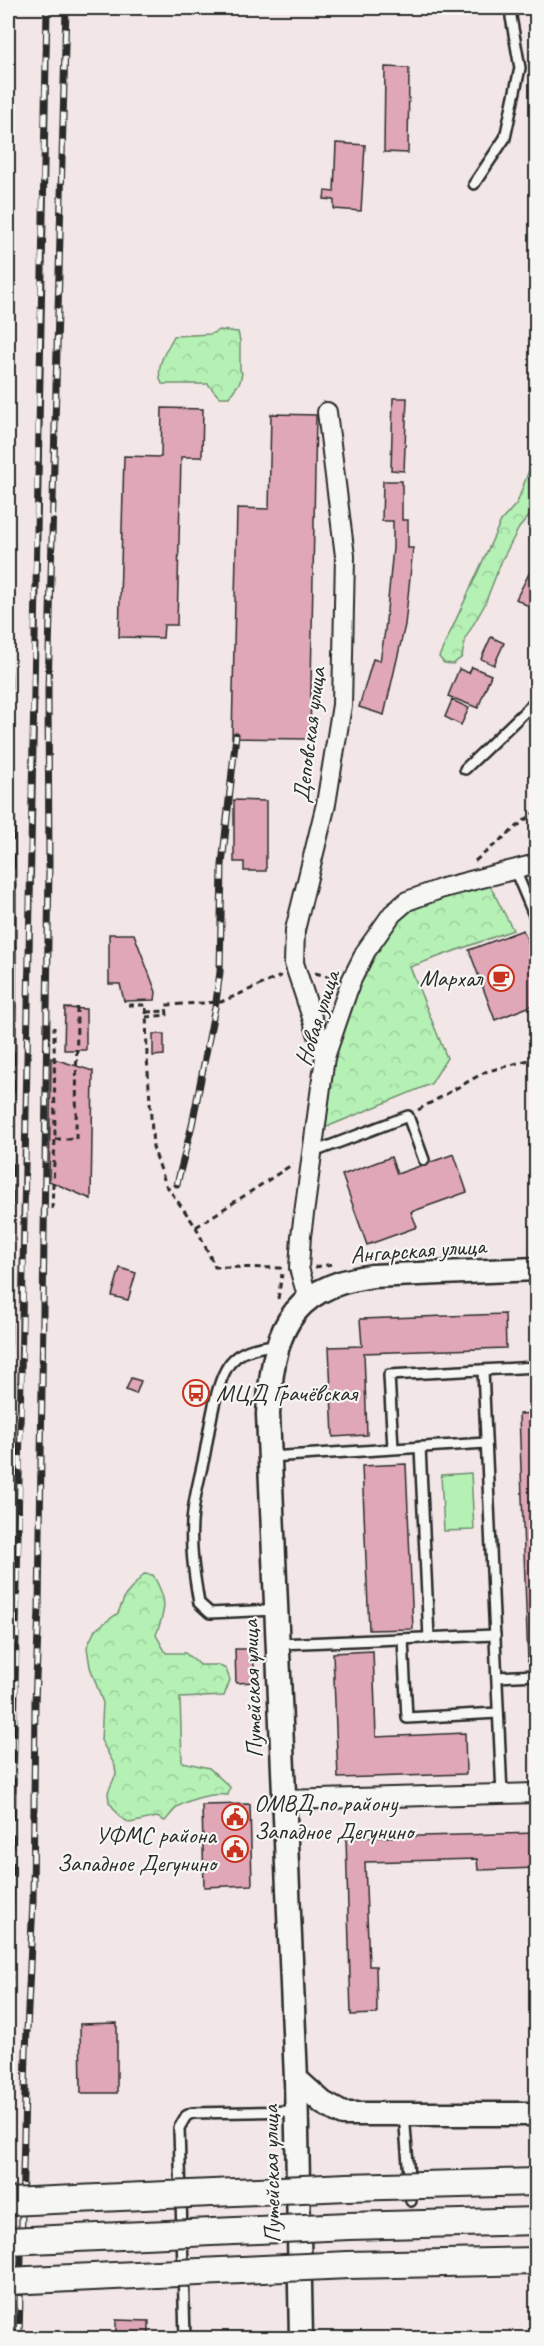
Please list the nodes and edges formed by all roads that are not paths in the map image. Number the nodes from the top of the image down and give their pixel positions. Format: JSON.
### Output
{"nodes":[{"id":1,"x":512,"y":8,"type":"edge"},
{"id":2,"x":474,"y":184,"type":"dead end"},
{"id":3,"x":327,"y":412,"type":"dead end"},
{"id":4,"x":537,"y":701,"type":"edge"},
{"id":5,"x":465,"y":770,"type":"dead end"},
{"id":6,"x":537,"y":864,"type":"edge"},
{"id":7,"x":515,"y":870,"type":"junction"},
{"id":8,"x":537,"y":920,"type":"edge"},
{"id":9,"x":324,"y":1058,"type":"junction"},
{"id":10,"x":311,"y":1153,"type":"junction"},
{"id":11,"x":424,"y":1160,"type":"dead end"},
{"id":12,"x":537,"y":1269,"type":"edge"},
{"id":13,"x":308,"y":1299,"type":"junction"},
{"id":14,"x":277,"y":1345,"type":"junction"},
{"id":15,"x":537,"y":1367,"type":"edge"},
{"id":16,"x":483,"y":1370,"type":"junction"},
{"id":17,"x":486,"y":1443,"type":"junction"},
{"id":18,"x":420,"y":1447,"type":"junction"},
{"id":19,"x":393,"y":1448,"type":"junction"},
{"id":20,"x":270,"y":1457,"type":"junction"},
{"id":21,"x":275,"y":1610,"type":"junction"},
{"id":22,"x":495,"y":1635,"type":"junction"},
{"id":23,"x":429,"y":1638,"type":"junction"},
{"id":24,"x":403,"y":1639,"type":"junction"},
{"id":25,"x":277,"y":1644,"type":"junction"},
{"id":26,"x":537,"y":1675,"type":"edge"},
{"id":27,"x":497,"y":1677,"type":"junction"},
{"id":28,"x":498,"y":1713,"type":"junction"},
{"id":29,"x":537,"y":1793,"type":"edge"},
{"id":30,"x":502,"y":1795,"type":"junction"},
{"id":31,"x":284,"y":1800,"type":"junction"},
{"id":32,"x":296,"y":2079,"type":"junction"},
{"id":33,"x":296,"y":2111,"type":"junction"},
{"id":34,"x":404,"y":2114,"type":"junction"},
{"id":35,"x":537,"y":2114,"type":"edge"},
{"id":36,"x":537,"y":2182,"type":"edge"},
{"id":37,"x":411,"y":2201,"type":"dead end"},
{"id":38,"x":8,"y":2202,"type":"edge"},
{"id":39,"x":537,"y":2221,"type":"edge"},
{"id":40,"x":8,"y":2241,"type":"edge"},
{"id":41,"x":537,"y":2261,"type":"edge"},
{"id":42,"x":8,"y":2281,"type":"edge"},
{"id":43,"x":185,"y":2338,"type":"edge"},
{"id":44,"x":302,"y":2338,"type":"edge"}],
"edges":[{"from":1,"to":2,"type":"lane"},
{"from":3,"to":9,"type":"street","name":"Деповская улица"},
{"from":4,"to":5,"type":"lane"},
{"from":6,"to":7,"type":"street","name":"Новая улица"},
{"from":7,"to":8,"type":"lane"},
{"from":7,"to":9,"type":"street","name":"Новая улица"},
{"from":9,"to":10,"type":"street","name":"Новая улица"},
{"from":10,"to":11,"type":"lane"},
{"from":10,"to":13,"type":"street","name":"Новая улица"},
{"from":12,"to":13,"type":"street","name":"Ангарская улица"},
{"from":13,"to":14,"type":"street","name":"Путейская улица"},
{"from":14,"to":20,"type":"street","name":"Путейская улица"},
{"from":14,"to":21,"type":"lane"},
{"from":15,"to":16,"type":"lane"},
{"from":16,"to":17,"type":"lane"},
{"from":16,"to":19,"type":"lane"},
{"from":17,"to":18,"type":"lane"},
{"from":17,"to":22,"type":"lane"},
{"from":18,"to":19,"type":"lane"},
{"from":18,"to":23,"type":"lane"},
{"from":19,"to":20,"type":"lane"},
{"from":20,"to":21,"type":"street","name":"Путейская улица"},
{"from":21,"to":25,"type":"street","name":"Путейская улица"},
{"from":22,"to":23,"type":"lane"},
{"from":22,"to":27,"type":"lane"},
{"from":23,"to":24,"type":"lane"},
{"from":24,"to":25,"type":"lane"},
{"from":24,"to":28,"type":"lane"},
{"from":25,"to":31,"type":"street","name":"Путейская улица"},
{"from":26,"to":27,"type":"lane"},
{"from":27,"to":28,"type":"lane"},
{"from":28,"to":30,"type":"lane"},
{"from":29,"to":30,"type":"street"},
{"from":30,"to":31,"type":"street"},
{"from":31,"to":32,"type":"street","name":"Путейская улица"},
{"from":32,"to":33,"type":"street","name":"Путейская улица"},
{"from":32,"to":34,"type":"street"},
{"from":33,"to":43,"type":"lane"},
{"from":33,"to":44,"type":"street","name":"Путейская улица"},
{"from":34,"to":35,"type":"street"},
{"from":34,"to":37,"type":"lane"},
{"from":36,"to":38,"type":"main road","bridge":true},
{"from":39,"to":40,"type":"main road","bridge":true},
{"from":41,"to":42,"type":"main road","bridge":true}]}
